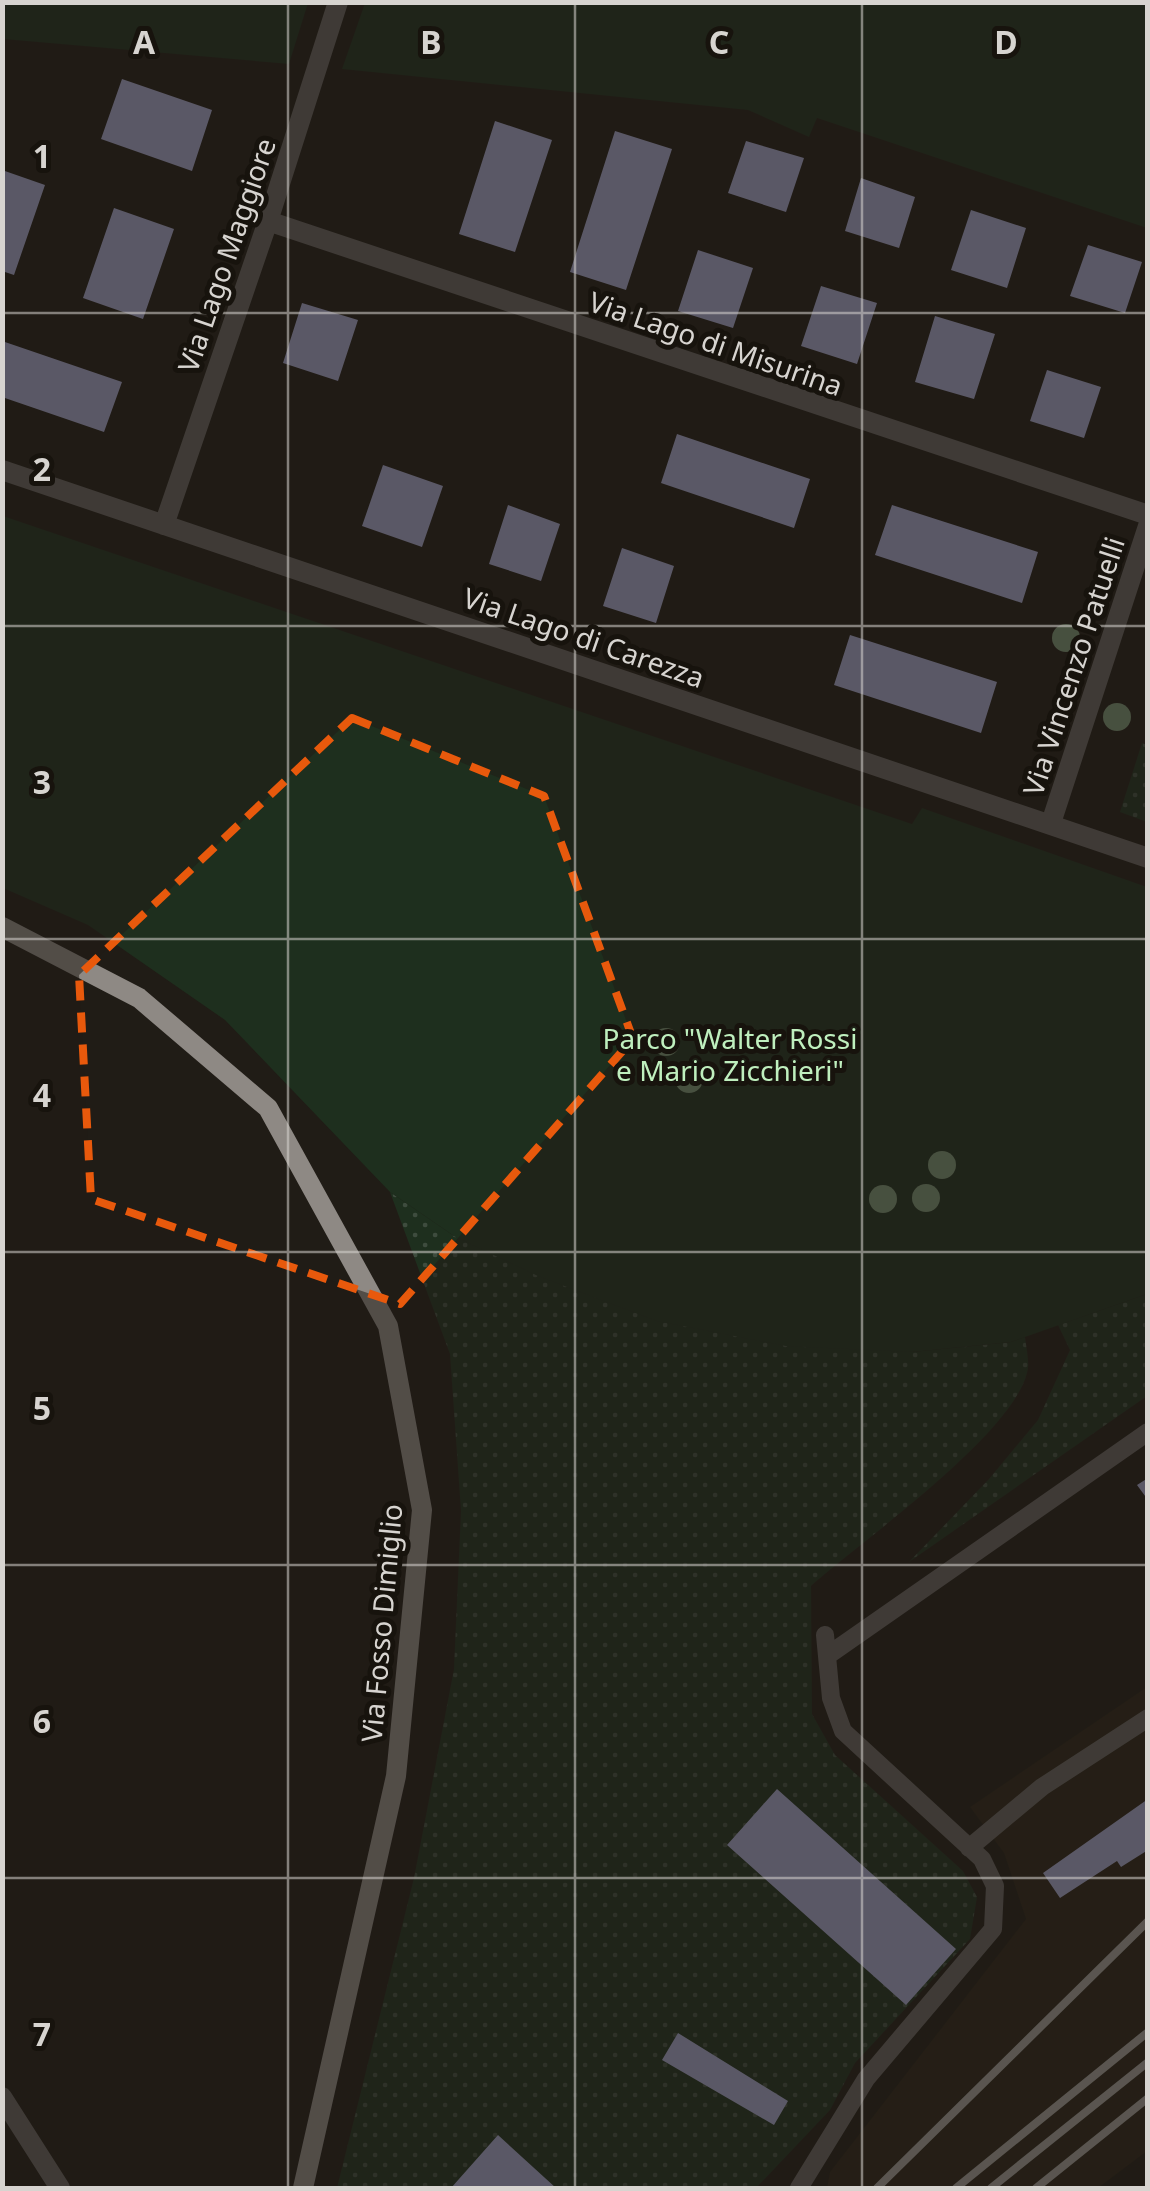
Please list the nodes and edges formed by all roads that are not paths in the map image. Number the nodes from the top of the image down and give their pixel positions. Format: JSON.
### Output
{"nodes":[{"id":1,"x":338,"y":2,"type":"edge"},
{"id":2,"x":268,"y":221,"type":"junction"},
{"id":3,"x":2,"y":470,"type":"edge"},
{"id":4,"x":1148,"y":516,"type":"edge"},
{"id":5,"x":164,"y":525,"type":"junction"},
{"id":6,"x":1148,"y":526,"type":"edge"},
{"id":7,"x":1051,"y":824,"type":"junction"},
{"id":8,"x":1148,"y":858,"type":"edge"},
{"id":9,"x":2,"y":928,"type":"edge"},
{"id":10,"x":1148,"y":1432,"type":"edge"},
{"id":11,"x":825,"y":1635,"type":"dead end"},
{"id":12,"x":826,"y":1656,"type":"junction"},
{"id":13,"x":1148,"y":1718,"type":"edge"},
{"id":14,"x":969,"y":1848,"type":"junction"},
{"id":15,"x":2,"y":2097,"type":"edge"},
{"id":16,"x":60,"y":2188,"type":"edge"},
{"id":17,"x":303,"y":2188,"type":"edge"},
{"id":18,"x":799,"y":2188,"type":"edge"}],
"edges":[{"from":1,"to":2,"type":"street","name":"Via Lago Maggiore"},
{"from":2,"to":4,"type":"street","name":"Via Lago di Misurina"},
{"from":2,"to":5,"type":"street","name":"Via Lago Maggiore"},
{"from":3,"to":5,"type":"street","name":"Via Lago di Carezza"},
{"from":5,"to":7,"type":"street","name":"Via Lago di Carezza"},
{"from":6,"to":7,"type":"street","name":"Via Vincenzo Patuelli"},
{"from":7,"to":8,"type":"street","name":"Via Lago di Carezza"},
{"from":9,"to":17,"type":"main road","name":"Via Fosso Dimiglio"},
{"from":10,"to":12,"type":"lane"},
{"from":11,"to":12,"type":"lane"},
{"from":12,"to":14,"type":"lane"},
{"from":13,"to":14,"type":"lane"},
{"from":14,"to":18,"type":"lane"},
{"from":15,"to":16,"type":"street"}]}
